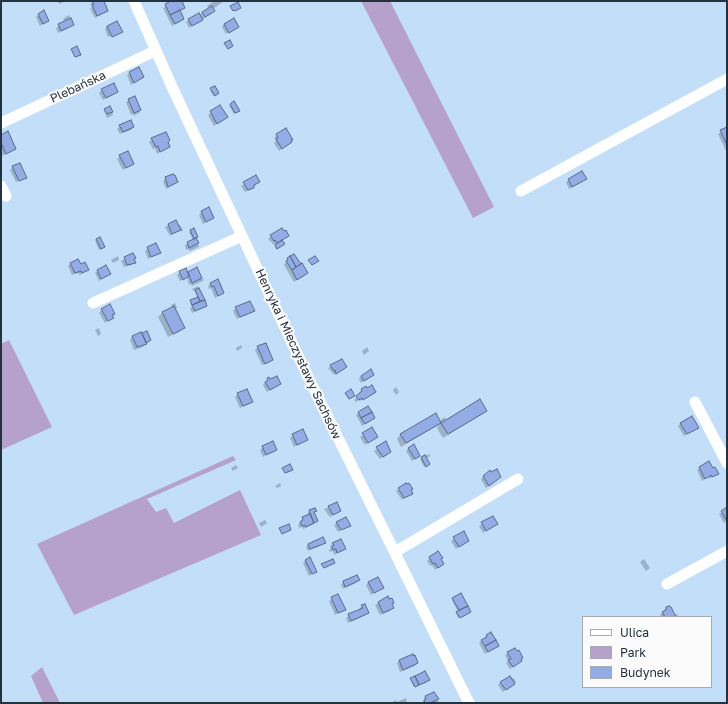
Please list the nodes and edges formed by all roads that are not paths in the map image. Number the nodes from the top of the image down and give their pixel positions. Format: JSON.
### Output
{"nodes":[{"id":1,"x":134,"y":1,"type":"edge"},
{"id":2,"x":155,"y":51,"type":"junction"},
{"id":3,"x":727,"y":79,"type":"edge"},
{"id":4,"x":1,"y":123,"type":"edge"},
{"id":5,"x":521,"y":191,"type":"dead end"},
{"id":6,"x":242,"y":236,"type":"junction"},
{"id":7,"x":93,"y":303,"type":"dead end"},
{"id":8,"x":694,"y":402,"type":"dead end"},
{"id":9,"x":727,"y":463,"type":"edge"},
{"id":10,"x":518,"y":479,"type":"dead end"},
{"id":11,"x":727,"y":551,"type":"edge"},
{"id":12,"x":395,"y":552,"type":"junction"},
{"id":13,"x":667,"y":584,"type":"dead end"},
{"id":14,"x":469,"y":703,"type":"edge"}],
"edges":[{"from":1,"to":2,"type":"street","name":"Henryka i Mieczysławy Sachsów"},
{"from":2,"to":4,"type":"street","name":"Plebańska"},
{"from":2,"to":6,"type":"street","name":"Henryka i Mieczysławy Sachsów"},
{"from":3,"to":5,"type":"street"},
{"from":6,"to":7,"type":"street"},
{"from":6,"to":12,"type":"street","name":"Henryka i Mieczysławy Sachsów"},
{"from":8,"to":9,"type":"street"},
{"from":10,"to":12,"type":"street"},
{"from":11,"to":13,"type":"street"},
{"from":12,"to":14,"type":"street","name":"Henryka i Mieczysławy Sachsów"}]}
